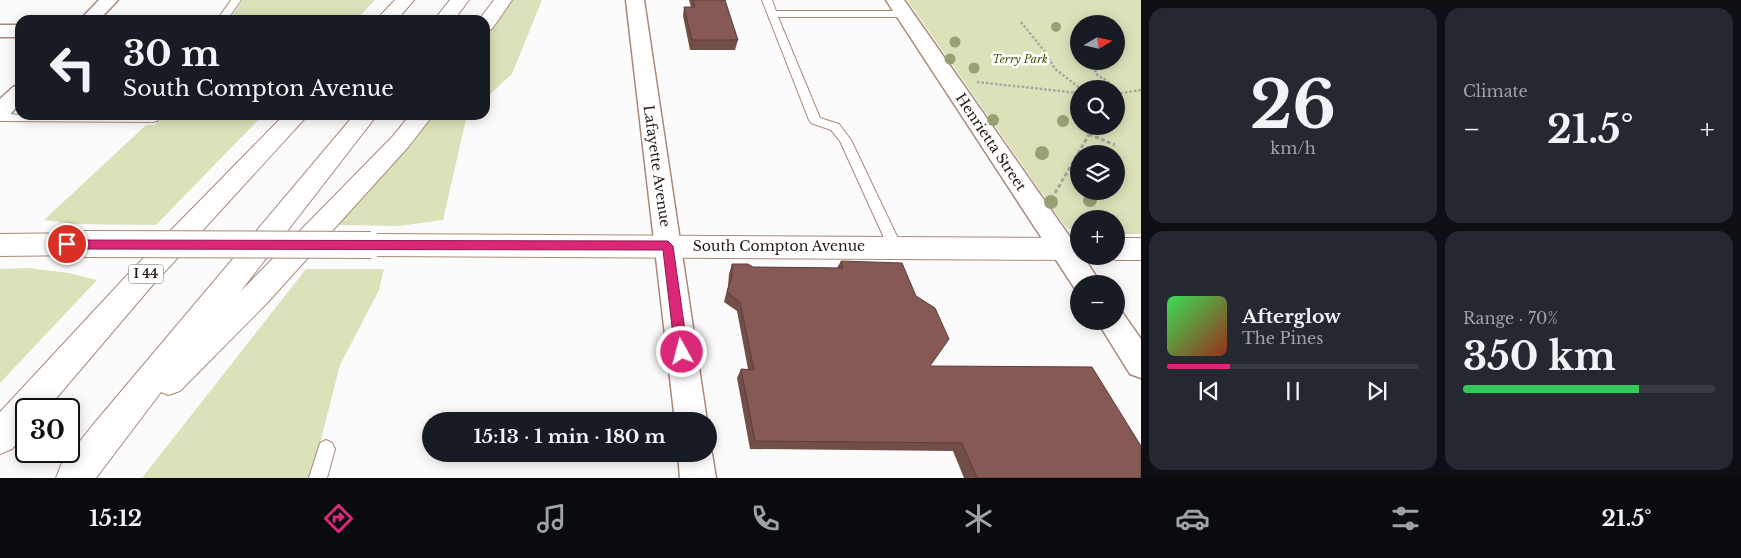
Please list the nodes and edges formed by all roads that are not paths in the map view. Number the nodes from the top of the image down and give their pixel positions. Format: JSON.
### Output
{"nodes":[{"id":1,"x":109,"y":0,"type":"edge"},
{"id":2,"x":236,"y":0,"type":"edge"},
{"id":3,"x":405,"y":0,"type":"edge"},
{"id":4,"x":460,"y":0,"type":"edge"},
{"id":5,"x":503,"y":0,"type":"edge"},
{"id":6,"x":635,"y":0,"type":"edge"},
{"id":7,"x":767,"y":0,"type":"edge"},
{"id":8,"x":900,"y":7,"type":"edge"},
{"id":9,"x":773,"y":14,"type":"junction"},
{"id":10,"x":94,"y":15,"type":"edge"},
{"id":11,"x":226,"y":15,"type":"edge"},
{"id":12,"x":391,"y":15,"type":"edge"},
{"id":13,"x":448,"y":15,"type":"edge"},
{"id":14,"x":490,"y":18,"type":"edge"},
{"id":15,"x":0,"y":31,"type":"edge"},
{"id":16,"x":15,"y":31,"type":"edge"},
{"id":17,"x":15,"y":96,"type":"edge"},
{"id":18,"x":0,"y":112,"type":"edge"},
{"id":19,"x":0,"y":117,"type":"edge"},
{"id":20,"x":15,"y":117,"type":"edge"},
{"id":21,"x":292,"y":120,"type":"edge"},
{"id":22,"x":362,"y":120,"type":"edge"},
{"id":23,"x":418,"y":120,"type":"edge"},
{"id":24,"x":0,"y":245,"type":"edge"},
{"id":25,"x":668,"y":246,"type":"junction"},
{"id":26,"x":895,"y":247,"type":"junction"},
{"id":27,"x":1070,"y":247,"type":"edge"},
{"id":28,"x":1070,"y":248,"type":"edge"},
{"id":29,"x":1125,"y":249,"type":"edge"},
{"id":30,"x":1141,"y":249,"type":"edge"},
{"id":31,"x":1118,"y":330,"type":"edge"},
{"id":32,"x":1141,"y":364,"type":"edge"},
{"id":33,"x":689,"y":412,"type":"edge"},
{"id":34,"x":0,"y":437,"type":"edge"},
{"id":35,"x":104,"y":438,"type":"junction"},
{"id":36,"x":326,"y":449,"type":"dead end"},
{"id":37,"x":696,"y":462,"type":"edge"},
{"id":38,"x":74,"y":478,"type":"edge"},
{"id":39,"x":318,"y":478,"type":"edge"},
{"id":40,"x":698,"y":478,"type":"edge"}],
"edges":[{"from":1,"to":10,"type":"street"},
{"from":2,"to":11,"type":"lane"},
{"from":3,"to":12,"type":"main road"},
{"from":4,"to":13,"type":"main road"},
{"from":5,"to":14,"type":"main road"},
{"from":6,"to":25,"type":"street","name":"Lafayette Avenue"},
{"from":7,"to":9,"type":"lane"},
{"from":8,"to":9,"type":"lane"},
{"from":8,"to":27,"type":"street","name":"Henrietta Street"},
{"from":9,"to":26,"type":"lane"},
{"from":15,"to":16,"type":"street"},
{"from":17,"to":18,"type":"street"},
{"from":19,"to":20,"type":"lane"},
{"from":21,"to":34,"type":"main road","number":"I 44"},
{"from":22,"to":35,"type":"main road"},
{"from":23,"to":35,"type":"main road"},
{"from":24,"to":25,"type":"main road","name":"South Compton Avenue","bridge":true},
{"from":25,"to":26,"type":"main road","name":"South Compton Avenue"},
{"from":25,"to":33,"type":"street","name":"Lafayette Avenue"},
{"from":26,"to":28,"type":"main road","name":"South Compton Avenue"},
{"from":29,"to":30,"type":"main road"},
{"from":31,"to":32,"type":"street"},
{"from":35,"to":38,"type":"main road"},
{"from":36,"to":39,"type":"lane"},
{"from":37,"to":40,"type":"street"}]}
